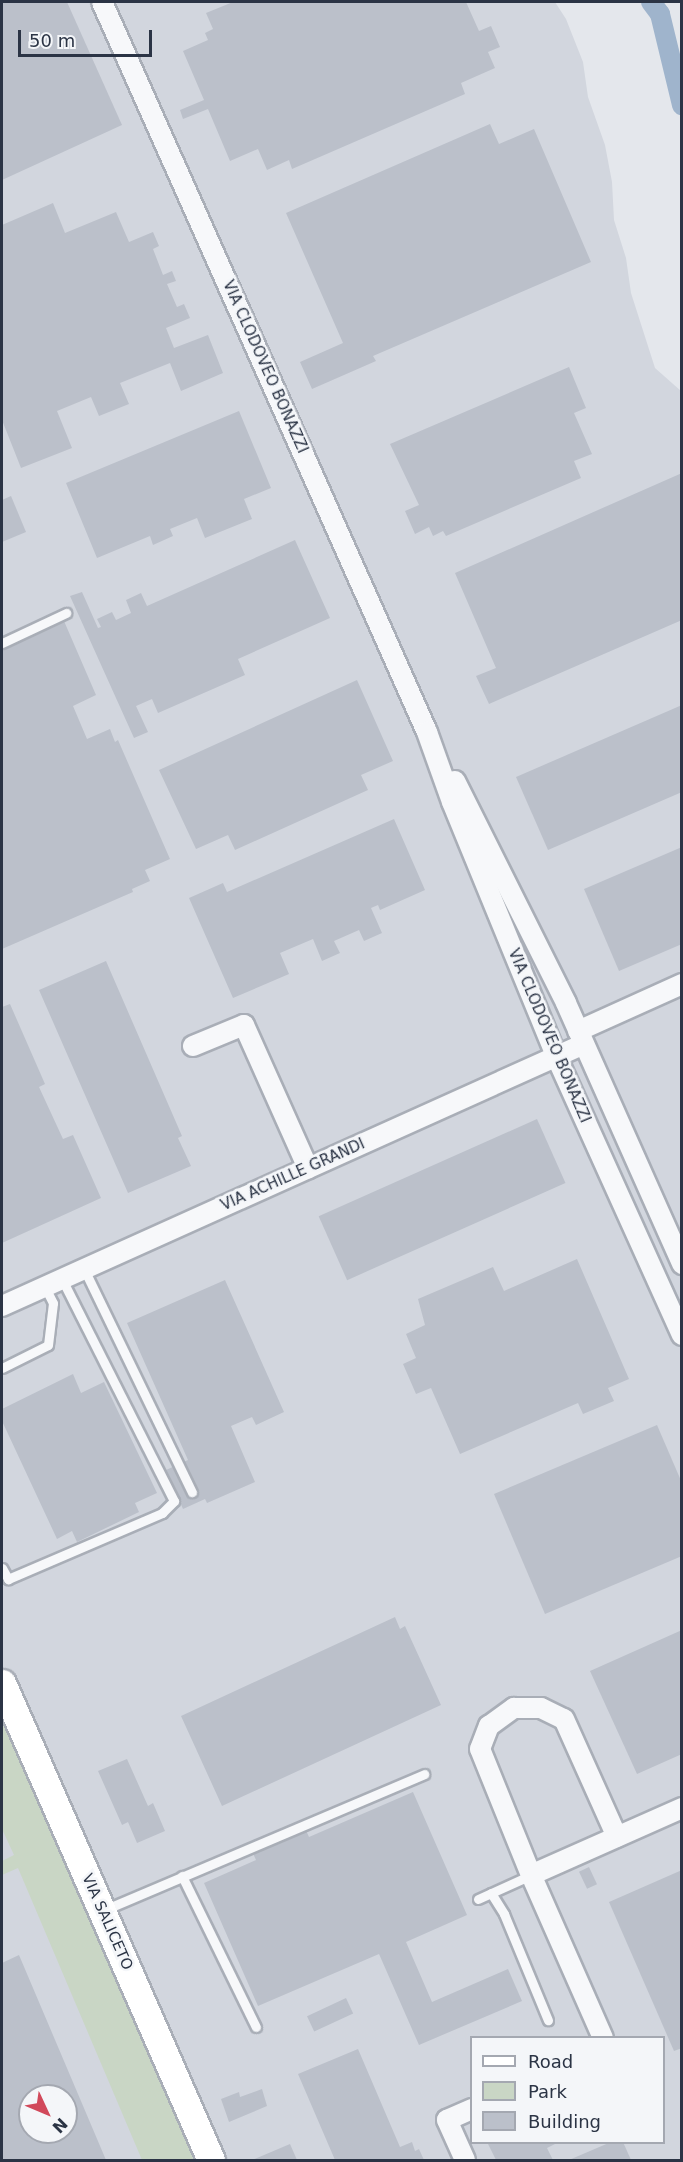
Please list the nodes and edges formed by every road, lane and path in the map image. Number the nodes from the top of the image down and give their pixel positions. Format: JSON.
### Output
{"nodes":[{"id":1,"x":102,"y":2,"type":"edge"},
{"id":2,"x":66,"y":613,"type":"dead end"},
{"id":3,"x":2,"y":643,"type":"edge"},
{"id":4,"x":427,"y":732,"type":"junction"},
{"id":5,"x":681,"y":984,"type":"edge"},
{"id":6,"x":581,"y":1038,"type":"junction"},
{"id":7,"x":193,"y":1046,"type":"dead end"},
{"id":8,"x":556,"y":1056,"type":"junction"},
{"id":9,"x":308,"y":1168,"type":"junction"},
{"id":10,"x":681,"y":1264,"type":"edge"},
{"id":11,"x":84,"y":1269,"type":"junction"},
{"id":12,"x":54,"y":1283,"type":"junction"},
{"id":13,"x":2,"y":1306,"type":"edge"},
{"id":14,"x":681,"y":1335,"type":"edge"},
{"id":15,"x":2,"y":1368,"type":"edge"},
{"id":16,"x":192,"y":1492,"type":"dead end"},
{"id":17,"x":2,"y":1568,"type":"edge"},
{"id":18,"x":2,"y":1683,"type":"edge"},
{"id":19,"x":424,"y":1774,"type":"dead end"},
{"id":20,"x":681,"y":1808,"type":"edge"},
{"id":21,"x":617,"y":1837,"type":"junction"},
{"id":22,"x":531,"y":1875,"type":"junction"},
{"id":23,"x":182,"y":1876,"type":"junction"},
{"id":24,"x":491,"y":1893,"type":"junction"},
{"id":25,"x":478,"y":1899,"type":"dead end"},
{"id":26,"x":102,"y":1911,"type":"junction"},
{"id":27,"x":548,"y":2020,"type":"dead end"},
{"id":28,"x":256,"y":2027,"type":"dead end"},
{"id":29,"x":603,"y":2036,"type":"edge"},
{"id":30,"x":470,"y":2109,"type":"edge"},
{"id":31,"x":211,"y":2160,"type":"edge"},
{"id":32,"x":465,"y":2160,"type":"edge"}],
"edges":[{"from":1,"to":4,"type":"street","name":"VIA CLODOVEO BONAZZI"},
{"from":2,"to":3,"type":"lane"},
{"from":4,"to":6,"type":"street","name":"VIA CLODOVEO BONAZZI"},
{"from":4,"to":8,"type":"street","name":"VIA CLODOVEO BONAZZI"},
{"from":5,"to":6,"type":"street","name":"VIA CLODOVEO BONAZZI"},
{"from":6,"to":8,"type":"street","name":"VIA ACHILLE GRANDI"},
{"from":6,"to":10,"type":"street","name":"VIA CLODOVEO BONAZZI"},
{"from":7,"to":9,"type":"street"},
{"from":8,"to":9,"type":"street","name":"VIA ACHILLE GRANDI"},
{"from":8,"to":14,"type":"street","name":"VIA CLODOVEO BONAZZI"},
{"from":9,"to":11,"type":"street","name":"VIA ACHILLE GRANDI"},
{"from":11,"to":12,"type":"street","name":"VIA ACHILLE GRANDI"},
{"from":11,"to":16,"type":"lane"},
{"from":12,"to":13,"type":"street","name":"VIA ACHILLE GRANDI"},
{"from":12,"to":15,"type":"lane"},
{"from":12,"to":17,"type":"lane"},
{"from":18,"to":26,"type":"main road","name":"VIA SALICETO"},
{"from":19,"to":23,"type":"lane"},
{"from":20,"to":21,"type":"street"},
{"from":21,"to":22,"type":"street"},
{"from":21,"to":22,"type":"street"},
{"from":22,"to":24,"type":"lane"},
{"from":22,"to":29,"type":"street"},
{"from":23,"to":26,"type":"lane"},
{"from":23,"to":28,"type":"lane"},
{"from":24,"to":25,"type":"lane"},
{"from":24,"to":27,"type":"lane"},
{"from":26,"to":31,"type":"main road","name":"VIA SALICETO"},
{"from":30,"to":32,"type":"street"}]}
